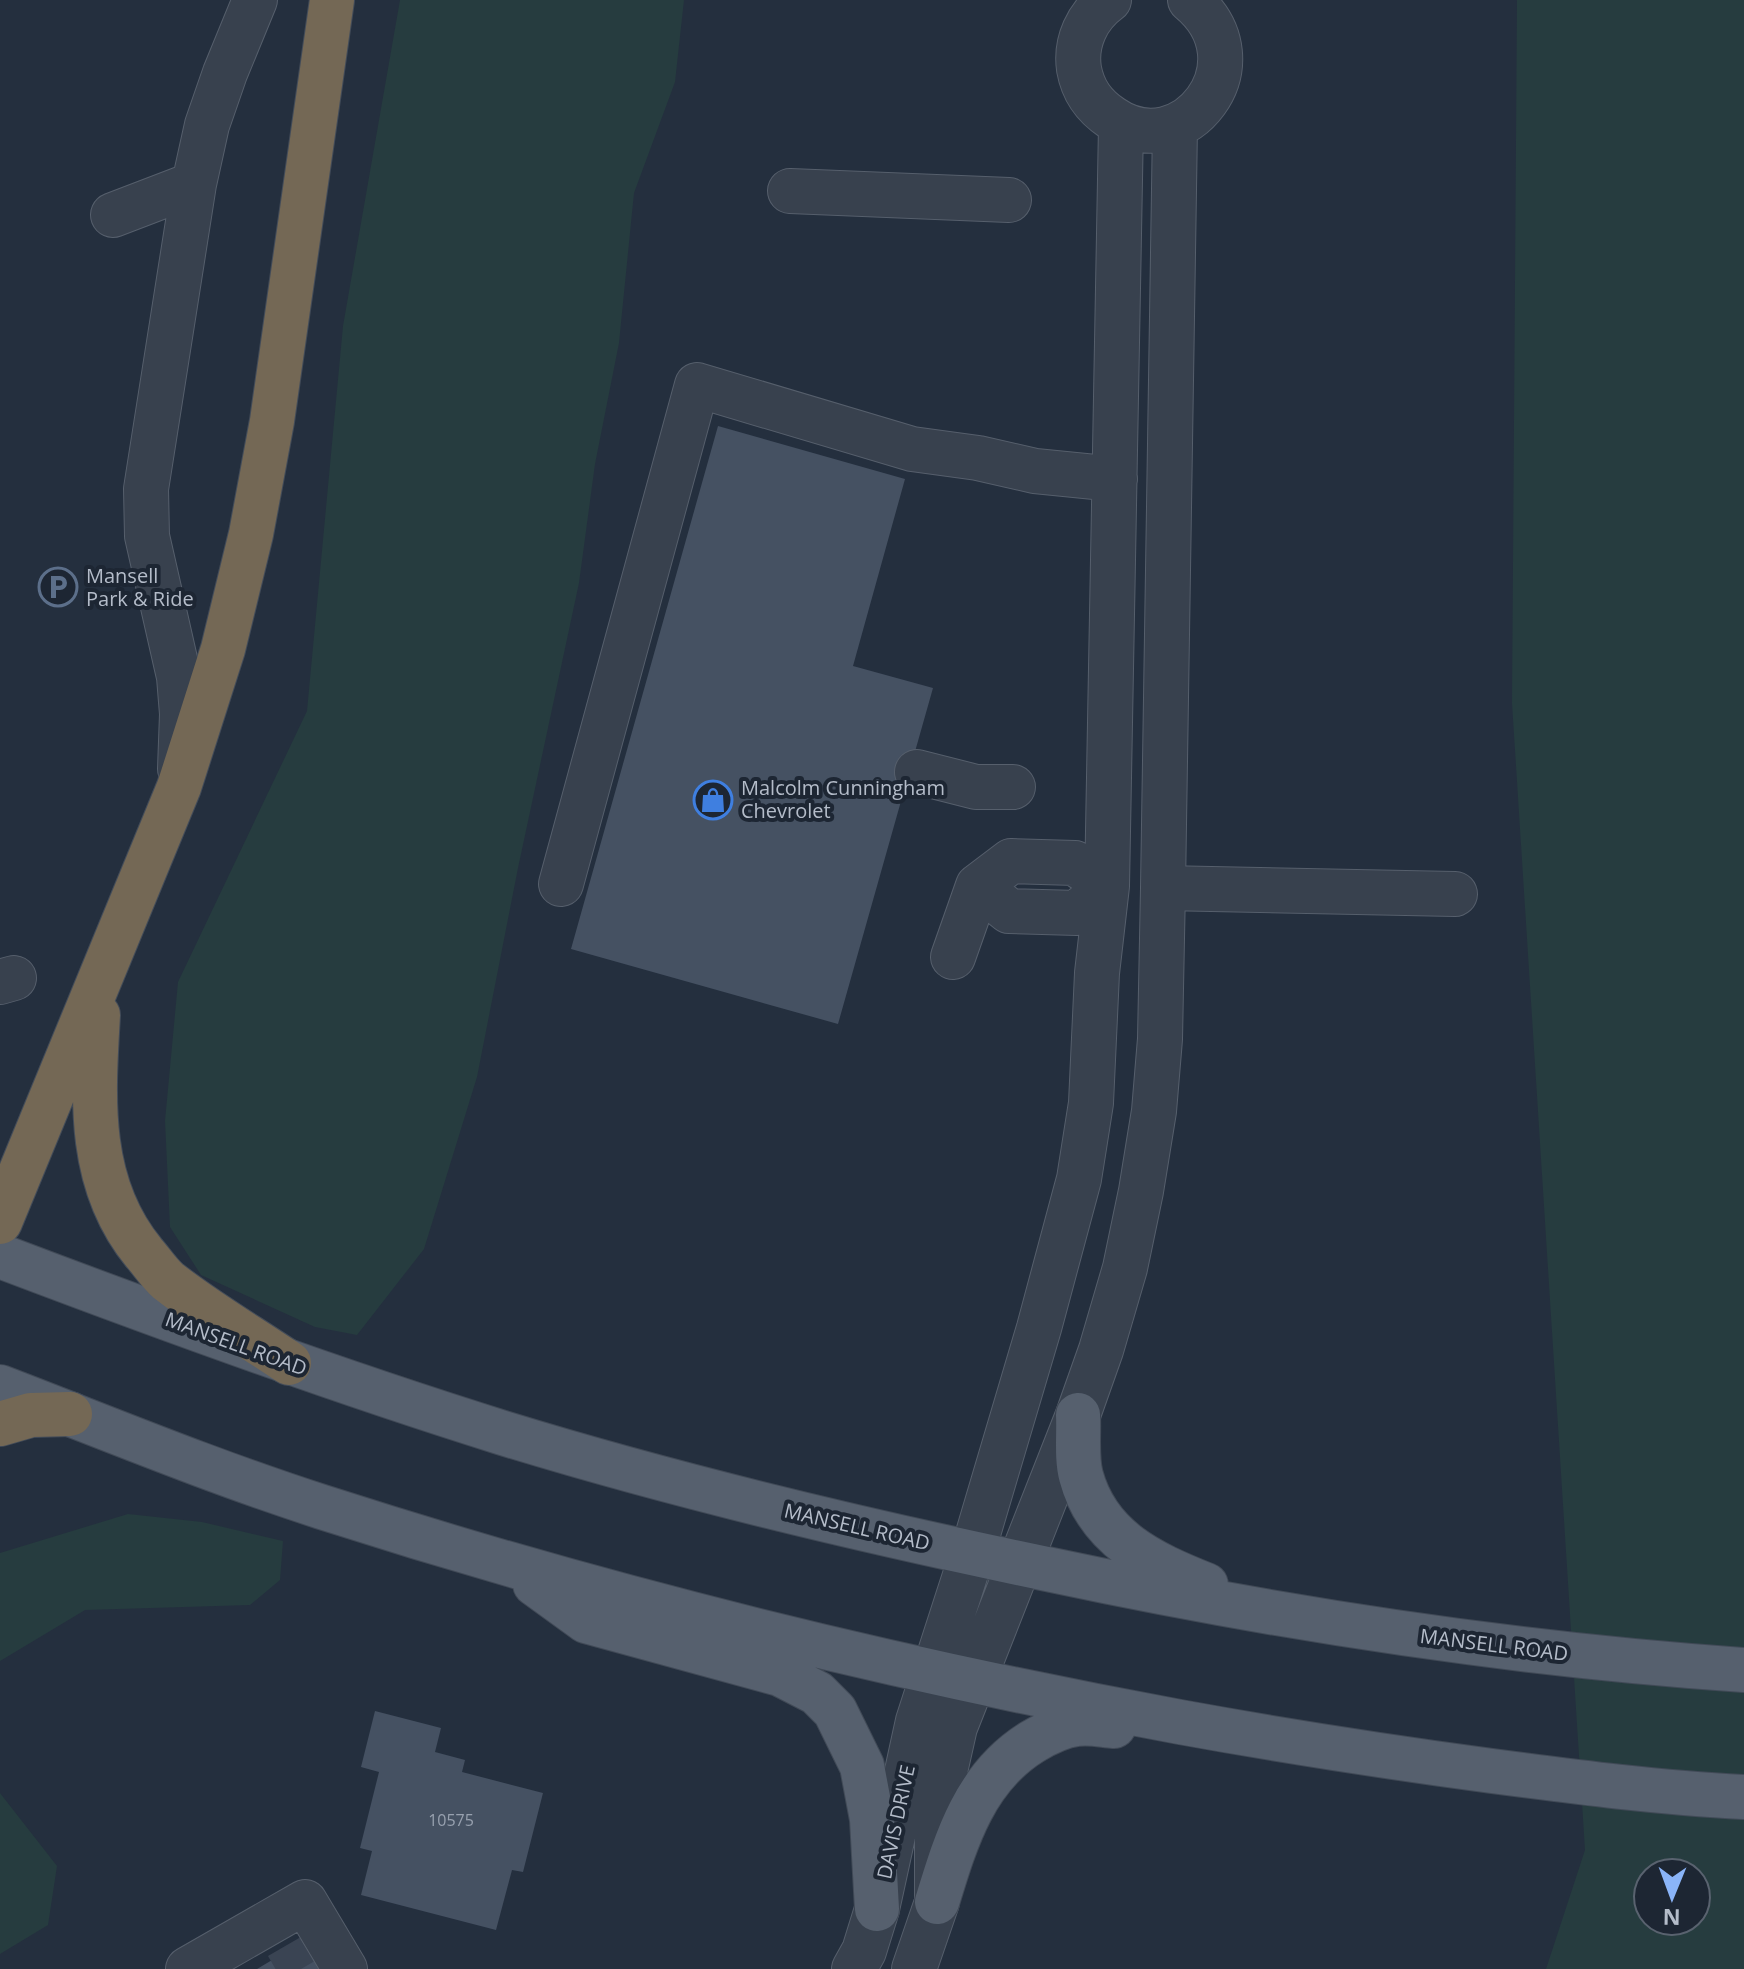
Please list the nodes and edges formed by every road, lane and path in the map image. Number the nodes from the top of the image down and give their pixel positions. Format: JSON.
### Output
{"nodes":[{"id":1,"x":255,"y":0,"type":"edge"},
{"id":2,"x":332,"y":0,"type":"edge"},
{"id":3,"x":1109,"y":0,"type":"edge"},
{"id":4,"x":1190,"y":0,"type":"edge"},
{"id":5,"x":1121,"y":125,"type":"junction"},
{"id":6,"x":1175,"y":126,"type":"junction"},
{"id":7,"x":194,"y":184,"type":"junction"},
{"id":8,"x":790,"y":191,"type":"dead end"},
{"id":9,"x":1009,"y":200,"type":"dead end"},
{"id":10,"x":113,"y":215,"type":"dead end"},
{"id":11,"x":1115,"y":479,"type":"junction"},
{"id":12,"x":917,"y":772,"type":"dead end"},
{"id":13,"x":179,"y":787,"type":"junction"},
{"id":14,"x":1013,"y":787,"type":"dead end"},
{"id":15,"x":561,"y":884,"type":"dead end"},
{"id":16,"x":1107,"y":886,"type":"junction"},
{"id":17,"x":1163,"y":888,"type":"junction"},
{"id":18,"x":1455,"y":894,"type":"dead end"},
{"id":19,"x":953,"y":957,"type":"dead end"},
{"id":20,"x":101,"y":976,"type":"junction"},
{"id":21,"x":0,"y":1222,"type":"edge"},
{"id":22,"x":0,"y":1256,"type":"edge"},
{"id":23,"x":289,"y":1363,"type":"junction"},
{"id":24,"x":0,"y":1387,"type":"edge"},
{"id":25,"x":70,"y":1414,"type":"junction"},
{"id":26,"x":1078,"y":1415,"type":"junction"},
{"id":27,"x":0,"y":1424,"type":"edge"},
{"id":28,"x":972,"y":1554,"type":"junction"},
{"id":29,"x":1020,"y":1564,"type":"junction"},
{"id":30,"x":511,"y":1566,"type":"junction"},
{"id":31,"x":1286,"y":1616,"type":"junction"},
{"id":32,"x":1736,"y":1670,"type":"edge"},
{"id":33,"x":953,"y":1677,"type":"junction"},
{"id":34,"x":1262,"y":1737,"type":"junction"},
{"id":35,"x":1730,"y":1796,"type":"edge"},
{"id":36,"x":937,"y":1902,"type":"junction"},
{"id":37,"x":877,"y":1909,"type":"junction"},
{"id":38,"x":198,"y":1967,"type":"edge"},
{"id":39,"x":345,"y":1969,"type":"edge"},
{"id":40,"x":854,"y":1969,"type":"edge"},
{"id":41,"x":914,"y":1969,"type":"edge"}],
"edges":[{"from":1,"to":7,"type":"street"},
{"from":2,"to":13,"type":"highway"},
{"from":3,"to":5,"type":"street"},
{"from":4,"to":6,"type":"street"},
{"from":5,"to":6,"type":"street"},
{"from":5,"to":11,"type":"street"},
{"from":6,"to":17,"type":"street"},
{"from":7,"to":10,"type":"street"},
{"from":7,"to":13,"type":"street"},
{"from":8,"to":9,"type":"street"},
{"from":11,"to":15,"type":"street"},
{"from":11,"to":16,"type":"street"},
{"from":12,"to":14,"type":"street"},
{"from":13,"to":20,"type":"highway"},
{"from":16,"to":19,"type":"street"},
{"from":16,"to":28,"type":"street"},
{"from":17,"to":18,"type":"street"},
{"from":17,"to":26,"type":"street"},
{"from":20,"to":21,"type":"highway"},
{"from":20,"to":23,"type":"highway"},
{"from":22,"to":23,"type":"main road","name":"MANSELL ROAD"},
{"from":23,"to":28,"type":"main road","name":"MANSELL ROAD"},
{"from":24,"to":25,"type":"main road"},
{"from":25,"to":27,"type":"highway"},
{"from":25,"to":30,"type":"main road"},
{"from":26,"to":29,"type":"street"},
{"from":26,"to":31,"type":"main road"},
{"from":28,"to":29,"type":"main road","name":"MANSELL ROAD"},
{"from":28,"to":33,"type":"street"},
{"from":29,"to":31,"type":"main road","name":"MANSELL ROAD"},
{"from":29,"to":33,"type":"street"},
{"from":30,"to":33,"type":"main road"},
{"from":30,"to":37,"type":"main road"},
{"from":31,"to":32,"type":"main road","name":"MANSELL ROAD"},
{"from":33,"to":34,"type":"main road"},
{"from":33,"to":36,"type":"street","name":"DAVIS DRIVE"},
{"from":33,"to":37,"type":"street","name":"DAVIS DRIVE"},
{"from":34,"to":35,"type":"main road"},
{"from":34,"to":36,"type":"main road"},
{"from":36,"to":41,"type":"street","name":"DAVIS DRIVE"},
{"from":37,"to":40,"type":"street","name":"DAVIS DRIVE"},
{"from":38,"to":39,"type":"street"}]}
